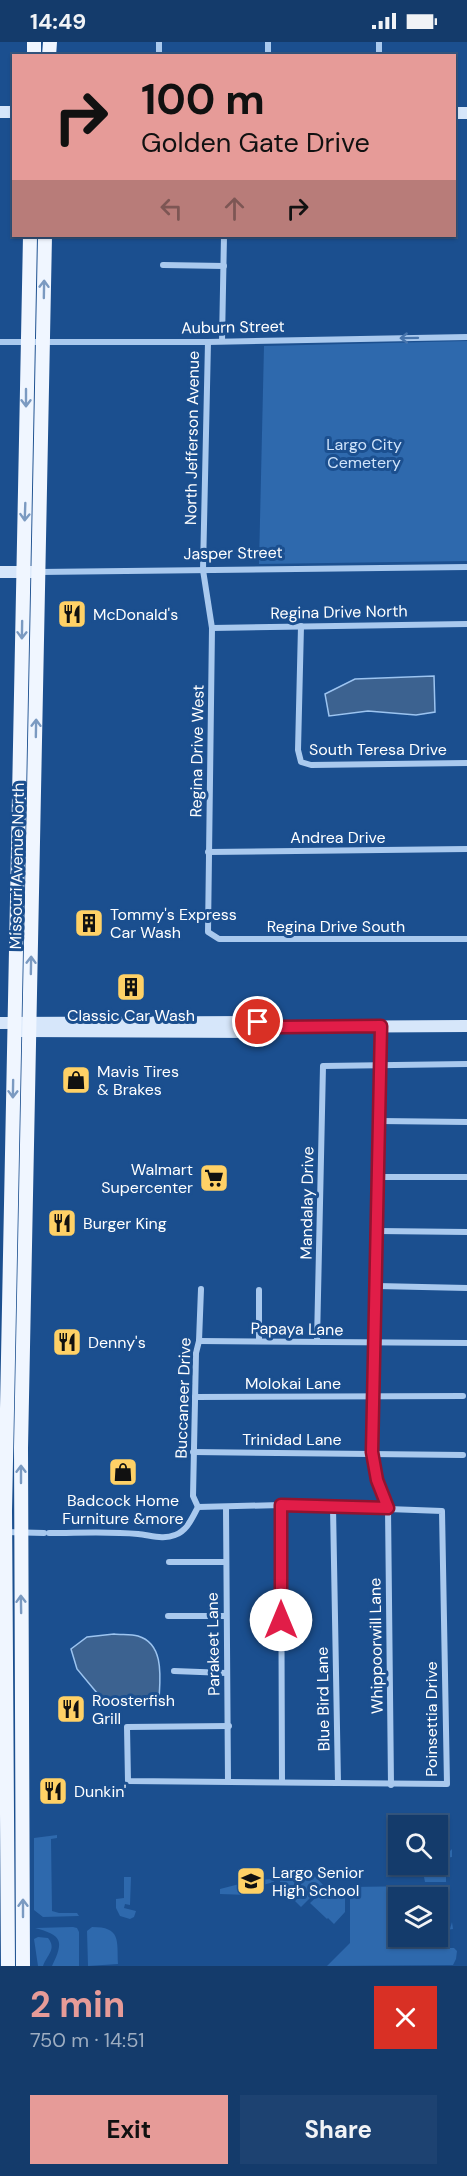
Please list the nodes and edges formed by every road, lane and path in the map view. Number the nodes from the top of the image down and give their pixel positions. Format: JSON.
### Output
{"nodes":[{"id":1,"x":30,"y":237,"type":"edge"},
{"id":2,"x":45,"y":237,"type":"edge"},
{"id":3,"x":224,"y":237,"type":"edge"},
{"id":4,"x":163,"y":265,"type":"dead end"},
{"id":5,"x":224,"y":266,"type":"junction"},
{"id":6,"x":467,"y":337,"type":"edge"},
{"id":7,"x":222,"y":341,"type":"junction"},
{"id":8,"x":0,"y":342,"type":"edge"},
{"id":9,"x":26,"y":342,"type":"junction"},
{"id":10,"x":42,"y":342,"type":"junction"},
{"id":11,"x":208,"y":342,"type":"junction"},
{"id":12,"x":467,"y":567,"type":"edge"},
{"id":13,"x":203,"y":570,"type":"junction"},
{"id":14,"x":0,"y":572,"type":"edge"},
{"id":15,"x":23,"y":572,"type":"junction"},
{"id":16,"x":39,"y":572,"type":"junction"},
{"id":17,"x":467,"y":624,"type":"edge"},
{"id":18,"x":301,"y":626,"type":"junction"},
{"id":19,"x":212,"y":628,"type":"junction"},
{"id":20,"x":21,"y":724,"type":"junction"},
{"id":21,"x":467,"y":763,"type":"edge"},
{"id":22,"x":19,"y":798,"type":"junction"},
{"id":23,"x":34,"y":807,"type":"junction"},
{"id":24,"x":467,"y":849,"type":"edge"},
{"id":25,"x":208,"y":852,"type":"junction"},
{"id":26,"x":32,"y":890,"type":"junction"},
{"id":27,"x":208,"y":932,"type":"joint"},
{"id":28,"x":467,"y":939,"type":"edge"},
{"id":29,"x":0,"y":1023,"type":"edge"},
{"id":30,"x":381,"y":1026,"type":"junction"},
{"id":31,"x":467,"y":1026,"type":"edge"},
{"id":32,"x":30,"y":1027,"type":"junction"},
{"id":33,"x":10,"y":1028,"type":"edge"},
{"id":34,"x":467,"y":1064,"type":"edge"},
{"id":35,"x":381,"y":1065,"type":"junction"},
{"id":36,"x":380,"y":1121,"type":"junction"},
{"id":37,"x":467,"y":1122,"type":"edge"},
{"id":38,"x":467,"y":1177,"type":"edge"},
{"id":39,"x":379,"y":1178,"type":"junction"},
{"id":40,"x":11,"y":1184,"type":"junction"},
{"id":41,"x":378,"y":1231,"type":"junction"},
{"id":42,"x":467,"y":1232,"type":"edge"},
{"id":43,"x":25,"y":1268,"type":"junction"},
{"id":44,"x":9,"y":1280,"type":"junction"},
{"id":45,"x":377,"y":1286,"type":"junction"},
{"id":46,"x":201,"y":1288,"type":"dead end"},
{"id":47,"x":467,"y":1288,"type":"edge"},
{"id":48,"x":259,"y":1290,"type":"dead end"},
{"id":49,"x":24,"y":1296,"type":"junction"},
{"id":50,"x":199,"y":1341,"type":"junction"},
{"id":51,"x":259,"y":1341,"type":"junction"},
{"id":52,"x":317,"y":1341,"type":"junction"},
{"id":53,"x":467,"y":1343,"type":"edge"},
{"id":54,"x":375,"y":1344,"type":"junction"},
{"id":55,"x":373,"y":1396,"type":"junction"},
{"id":56,"x":463,"y":1396,"type":"dead end"},
{"id":57,"x":195,"y":1397,"type":"junction"},
{"id":58,"x":193,"y":1452,"type":"junction"},
{"id":59,"x":372,"y":1452,"type":"junction"},
{"id":60,"x":463,"y":1455,"type":"dead end"},
{"id":61,"x":281,"y":1505,"type":"junction"},
{"id":62,"x":198,"y":1507,"type":"junction"},
{"id":63,"x":226,"y":1507,"type":"junction"},
{"id":64,"x":333,"y":1507,"type":"junction"},
{"id":65,"x":388,"y":1508,"type":"junction"},
{"id":66,"x":3,"y":1511,"type":"edge"},
{"id":67,"x":21,"y":1512,"type":"junction"},
{"id":68,"x":5,"y":1532,"type":"junction"},
{"id":69,"x":21,"y":1532,"type":"junction"},
{"id":70,"x":169,"y":1562,"type":"dead end"},
{"id":71,"x":225,"y":1562,"type":"junction"},
{"id":72,"x":6,"y":1612,"type":"junction"},
{"id":73,"x":168,"y":1616,"type":"dead end"},
{"id":74,"x":226,"y":1616,"type":"junction"},
{"id":75,"x":22,"y":1653,"type":"junction"},
{"id":76,"x":3,"y":1658,"type":"edge"},
{"id":77,"x":174,"y":1671,"type":"dead end"},
{"id":78,"x":226,"y":1673,"type":"junction"},
{"id":79,"x":22,"y":1682,"type":"junction"},
{"id":80,"x":229,"y":1726,"type":"junction"},
{"id":81,"x":228,"y":1781,"type":"junction"},
{"id":82,"x":282,"y":1782,"type":"junction"},
{"id":83,"x":338,"y":1784,"type":"junction"},
{"id":84,"x":391,"y":1785,"type":"junction"},
{"id":85,"x":4,"y":1815,"type":"edge"},
{"id":86,"x":4,"y":1930,"type":"edge"},
{"id":87,"x":23,"y":1930,"type":"junction"},
{"id":88,"x":8,"y":1966,"type":"edge"},
{"id":89,"x":24,"y":1966,"type":"edge"}],
"edges":[{"from":1,"to":9,"type":"main road","name":"Missouri Avenue North"},
{"from":10,"to":2,"type":"main road","name":"Missouri Avenue North","one_way":true},
{"from":3,"to":5,"type":"street"},
{"from":4,"to":5,"type":"street"},
{"from":5,"to":7,"type":"street"},
{"from":6,"to":7,"type":"street","name":"Auburn Street","one_way":true},
{"from":7,"to":11,"type":"street","name":"Auburn Street"},
{"from":8,"to":9,"type":"street","name":"Auburn Street"},
{"from":9,"to":10,"type":"street","name":"Auburn Street"},
{"from":9,"to":15,"type":"main road","name":"Missouri Avenue North","one_way":true},
{"from":10,"to":11,"type":"street","name":"Auburn Street"},
{"from":10,"to":16,"type":"main road","name":"Missouri Avenue North"},
{"from":11,"to":13,"type":"street","name":"North Jefferson Avenue"},
{"from":12,"to":13,"type":"street","name":"Jasper Street"},
{"from":13,"to":16,"type":"street","name":"Jasper Street"},
{"from":13,"to":19,"type":"street","name":"Regina Drive West"},
{"from":14,"to":15,"type":"street","name":"Jasper Street"},
{"from":15,"to":16,"type":"street","name":"Jasper Street"},
{"from":15,"to":20,"type":"main road","name":"Missouri Avenue North","one_way":true},
{"from":23,"to":16,"type":"main road","name":"Missouri Avenue North","one_way":true},
{"from":17,"to":18,"type":"street","name":"Regina Drive North"},
{"from":18,"to":19,"type":"street","name":"Regina Drive North"},
{"from":18,"to":21,"type":"street","name":"South Teresa Drive"},
{"from":19,"to":25,"type":"street","name":"Regina Drive West"},
{"from":20,"to":22,"type":"main road","name":"Missouri Avenue North"},
{"from":20,"to":23,"type":"main road"},
{"from":22,"to":26,"type":"main road"},
{"from":22,"to":33,"type":"main road","name":"Missouri Avenue North"},
{"from":23,"to":26,"type":"main road","name":"Missouri Avenue North"},
{"from":24,"to":25,"type":"street","name":"Andrea Drive"},
{"from":25,"to":27,"type":"street","name":"Regina Drive West"},
{"from":32,"to":26,"type":"main road","name":"Missouri Avenue North","one_way":true},
{"from":27,"to":28,"type":"street","name":"Regina Drive South"},
{"from":29,"to":33,"type":"street"},
{"from":30,"to":31,"type":"street"},
{"from":30,"to":32,"type":"street"},
{"from":30,"to":35,"type":"street"},
{"from":32,"to":33,"type":"street"},
{"from":32,"to":43,"type":"main road","name":"Missouri Avenue North"},
{"from":33,"to":40,"type":"main road","name":"Missouri Avenue North","one_way":true},
{"from":34,"to":35,"type":"street"},
{"from":35,"to":36,"type":"street"},
{"from":35,"to":52,"type":"street","name":"Mandalay Drive"},
{"from":36,"to":37,"type":"street"},
{"from":36,"to":39,"type":"street"},
{"from":38,"to":39,"type":"street"},
{"from":39,"to":41,"type":"street"},
{"from":40,"to":43,"type":"main road"},
{"from":40,"to":44,"type":"main road","name":"Missouri Avenue North"},
{"from":41,"to":42,"type":"street"},
{"from":41,"to":45,"type":"street"},
{"from":43,"to":49,"type":"main road","name":"Missouri Avenue North"},
{"from":44,"to":49,"type":"main road"},
{"from":44,"to":66,"type":"main road","name":"Missouri Avenue North"},
{"from":45,"to":47,"type":"street"},
{"from":45,"to":54,"type":"street"},
{"from":46,"to":50,"type":"street","name":"Buccaneer Drive"},
{"from":48,"to":51,"type":"street"},
{"from":67,"to":49,"type":"main road","name":"Missouri Avenue North","one_way":true},
{"from":50,"to":51,"type":"street","name":"Papaya Lane"},
{"from":50,"to":57,"type":"street","name":"Buccaneer Drive"},
{"from":51,"to":52,"type":"street","name":"Papaya Lane"},
{"from":52,"to":54,"type":"street","name":"Papaya Lane"},
{"from":53,"to":54,"type":"street","name":"Papaya Lane"},
{"from":54,"to":55,"type":"street"},
{"from":55,"to":56,"type":"street","name":"Molokai Lane"},
{"from":55,"to":57,"type":"street","name":"Molokai Lane"},
{"from":55,"to":59,"type":"street"},
{"from":57,"to":58,"type":"street","name":"Buccaneer Drive"},
{"from":58,"to":59,"type":"street","name":"Trinidad Lane"},
{"from":58,"to":62,"type":"street","name":"Buccaneer Drive"},
{"from":59,"to":60,"type":"street","name":"Trinidad Lane"},
{"from":59,"to":65,"type":"street"},
{"from":61,"to":63,"type":"street"},
{"from":61,"to":64,"type":"street"},
{"from":61,"to":82,"type":"street"},
{"from":62,"to":63,"type":"street"},
{"from":62,"to":69,"type":"street"},
{"from":63,"to":71,"type":"street","name":"Parakeet Lane"},
{"from":64,"to":65,"type":"street"},
{"from":64,"to":83,"type":"street","name":"Blue Bird Lane"},
{"from":65,"to":84,"type":"street","name":"Whippoorwill Lane"},
{"from":65,"to":84,"type":"street","name":"Poinsettia Drive"},
{"from":66,"to":67,"type":"street"},
{"from":66,"to":68,"type":"main road","name":"Missouri Avenue North"},
{"from":67,"to":69,"type":"main road","name":"Missouri Avenue North"},
{"from":68,"to":69,"type":"street"},
{"from":68,"to":72,"type":"main road","name":"Missouri Avenue North"},
{"from":75,"to":69,"type":"main road","name":"Missouri Avenue North","one_way":true},
{"from":70,"to":71,"type":"street"},
{"from":71,"to":74,"type":"street","name":"Parakeet Lane"},
{"from":72,"to":75,"type":"main road"},
{"from":72,"to":76,"type":"main road","name":"Missouri Avenue North"},
{"from":73,"to":74,"type":"street"},
{"from":74,"to":78,"type":"street","name":"Parakeet Lane"},
{"from":75,"to":79,"type":"main road","name":"Missouri Avenue North"},
{"from":76,"to":79,"type":"main road"},
{"from":76,"to":85,"type":"main road","name":"Missouri Avenue North"},
{"from":77,"to":78,"type":"street"},
{"from":78,"to":80,"type":"street","name":"Parakeet Lane"},
{"from":87,"to":79,"type":"main road","name":"Missouri Avenue North","one_way":true},
{"from":80,"to":81,"type":"street","name":"Parakeet Lane"},
{"from":80,"to":81,"type":"street","name":"Poinsettia Drive"},
{"from":81,"to":82,"type":"street","name":"Poinsettia Drive"},
{"from":82,"to":83,"type":"street","name":"Poinsettia Drive"},
{"from":83,"to":84,"type":"street","name":"Poinsettia Drive"},
{"from":85,"to":86,"type":"main road","name":"Missouri Avenue North"},
{"from":86,"to":87,"type":"street"},
{"from":86,"to":88,"type":"main road","name":"Missouri Avenue North"},
{"from":87,"to":89,"type":"main road","name":"Missouri Avenue North"}]}
